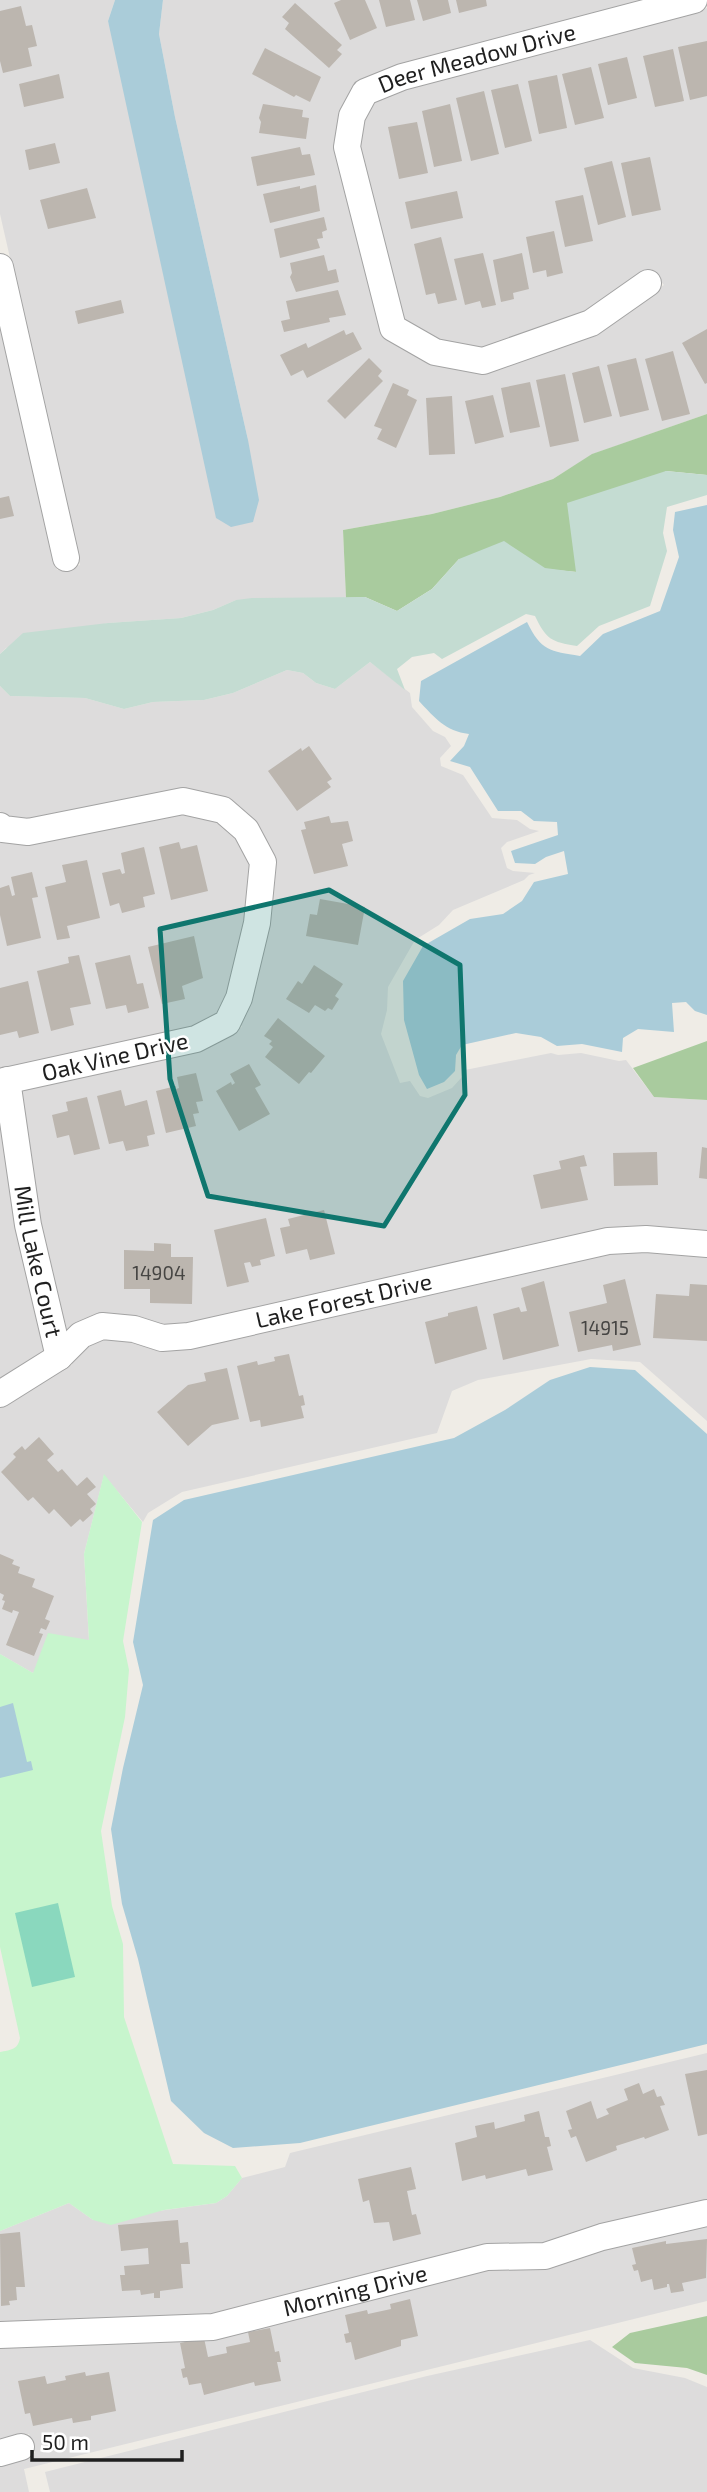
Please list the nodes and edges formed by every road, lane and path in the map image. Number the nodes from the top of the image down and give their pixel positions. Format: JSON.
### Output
{"nodes":[{"id":1,"x":688,"y":1,"type":"edge"},
{"id":2,"x":0,"y":267,"type":"edge"},
{"id":3,"x":648,"y":284,"type":"dead end"},
{"id":4,"x":66,"y":558,"type":"dead end"},
{"id":5,"x":0,"y":826,"type":"edge"},
{"id":6,"x":4,"y":1081,"type":"edge"},
{"id":7,"x":707,"y":1244,"type":"edge"},
{"id":8,"x":59,"y":1357,"type":"junction"},
{"id":9,"x":0,"y":1394,"type":"edge"},
{"id":10,"x":707,"y":2213,"type":"edge"},
{"id":11,"x":0,"y":2335,"type":"edge"}],
"edges":[{"from":1,"to":3,"type":"street","name":"Deer Meadow Drive"},
{"from":2,"to":4,"type":"street"},
{"from":5,"to":6,"type":"street","name":"Oak Vine Drive"},
{"from":6,"to":8,"type":"street","name":"Mill Lake Court"},
{"from":7,"to":8,"type":"street","name":"Lake Forest Drive"},
{"from":8,"to":9,"type":"street","name":"Lake Forest Drive"},
{"from":10,"to":11,"type":"street","name":"Morning Drive"}]}
